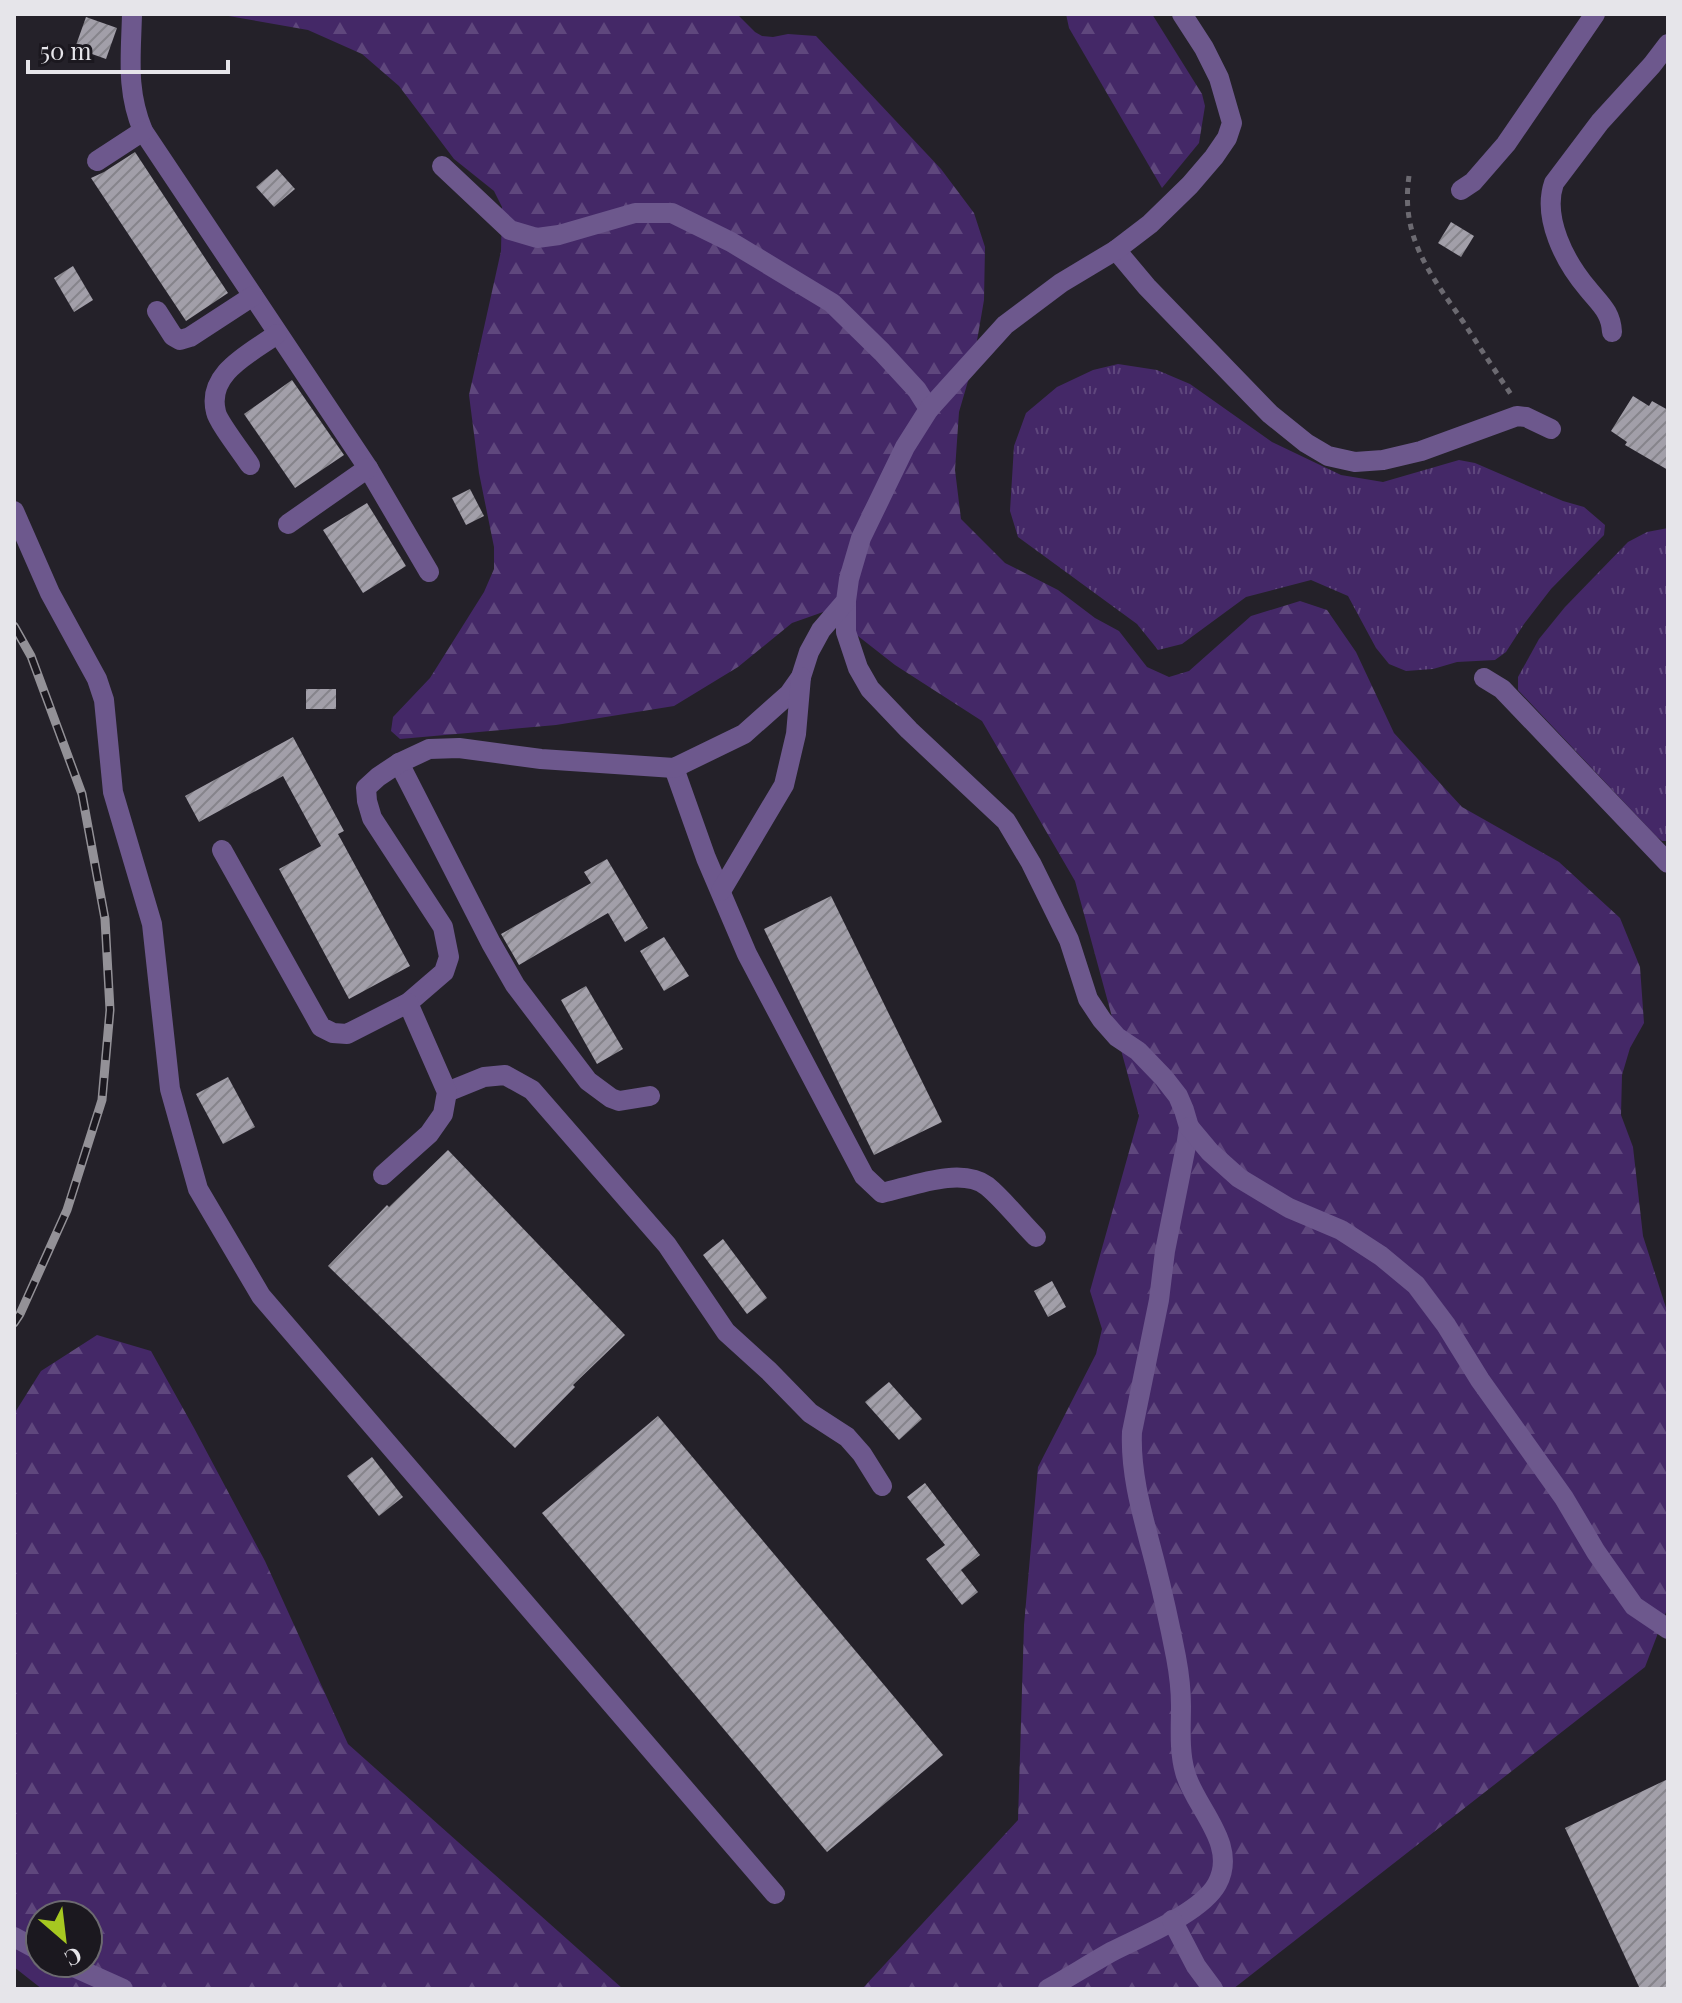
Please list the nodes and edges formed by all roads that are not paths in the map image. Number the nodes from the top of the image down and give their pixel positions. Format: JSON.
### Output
{"nodes":[{"id":1,"x":132,"y":14,"type":"edge"},
{"id":2,"x":1182,"y":14,"type":"edge"},
{"id":3,"x":1595,"y":14,"type":"edge"},
{"id":4,"x":1668,"y":44,"type":"edge"},
{"id":5,"x":143,"y":131,"type":"junction"},
{"id":6,"x":97,"y":161,"type":"dead end"},
{"id":7,"x":442,"y":166,"type":"dead end"},
{"id":8,"x":1461,"y":190,"type":"dead end"},
{"id":9,"x":1116,"y":250,"type":"junction"},
{"id":10,"x":253,"y":296,"type":"junction"},
{"id":11,"x":157,"y":311,"type":"dead end"},
{"id":12,"x":1612,"y":332,"type":"dead end"},
{"id":13,"x":277,"y":334,"type":"junction"},
{"id":14,"x":929,"y":409,"type":"junction"},
{"id":15,"x":1551,"y":429,"type":"dead end"},
{"id":16,"x":250,"y":465,"type":"dead end"},
{"id":17,"x":368,"y":468,"type":"junction"},
{"id":18,"x":14,"y":511,"type":"edge"},
{"id":19,"x":288,"y":524,"type":"dead end"},
{"id":20,"x":429,"y":572,"type":"dead end"},
{"id":21,"x":846,"y":601,"type":"junction"},
{"id":22,"x":801,"y":677,"type":"junction"},
{"id":23,"x":1484,"y":678,"type":"dead end"},
{"id":24,"x":399,"y":763,"type":"junction"},
{"id":25,"x":674,"y":768,"type":"junction"},
{"id":26,"x":222,"y":850,"type":"dead end"},
{"id":27,"x":1668,"y":863,"type":"edge"},
{"id":28,"x":721,"y":891,"type":"junction"},
{"id":29,"x":408,"y":1003,"type":"junction"},
{"id":30,"x":447,"y":1092,"type":"junction"},
{"id":31,"x":650,"y":1096,"type":"dead end"},
{"id":32,"x":1189,"y":1127,"type":"junction"},
{"id":33,"x":383,"y":1175,"type":"dead end"},
{"id":34,"x":1036,"y":1237,"type":"dead end"},
{"id":35,"x":882,"y":1486,"type":"dead end"},
{"id":36,"x":1668,"y":1629,"type":"edge"},
{"id":37,"x":775,"y":1894,"type":"dead end"},
{"id":38,"x":1172,"y":1920,"type":"junction"},
{"id":39,"x":101,"y":1979,"type":"edge"},
{"id":40,"x":123,"y":1989,"type":"edge"},
{"id":41,"x":1048,"y":1989,"type":"edge"},
{"id":42,"x":1213,"y":1989,"type":"edge"}],
"edges":[{"from":1,"to":5,"type":"street"},
{"from":2,"to":9,"type":"street"},
{"from":3,"to":8,"type":"street"},
{"from":4,"to":12,"type":"street"},
{"from":5,"to":6,"type":"street"},
{"from":5,"to":10,"type":"street"},
{"from":7,"to":14,"type":"street"},
{"from":9,"to":14,"type":"street"},
{"from":9,"to":15,"type":"street"},
{"from":10,"to":11,"type":"street"},
{"from":10,"to":13,"type":"street"},
{"from":13,"to":16,"type":"street"},
{"from":13,"to":17,"type":"street"},
{"from":14,"to":21,"type":"street"},
{"from":17,"to":19,"type":"street"},
{"from":17,"to":20,"type":"street"},
{"from":18,"to":37,"type":"street"},
{"from":21,"to":22,"type":"street"},
{"from":21,"to":32,"type":"street"},
{"from":22,"to":25,"type":"street"},
{"from":22,"to":28,"type":"street"},
{"from":23,"to":27,"type":"street"},
{"from":24,"to":25,"type":"street"},
{"from":24,"to":29,"type":"street"},
{"from":24,"to":31,"type":"street"},
{"from":25,"to":28,"type":"street"},
{"from":26,"to":29,"type":"street"},
{"from":28,"to":34,"type":"street"},
{"from":29,"to":30,"type":"street"},
{"from":30,"to":33,"type":"street"},
{"from":30,"to":35,"type":"street"},
{"from":32,"to":36,"type":"street"},
{"from":32,"to":38,"type":"street"},
{"from":38,"to":41,"type":"street"},
{"from":38,"to":42,"type":"street"},
{"from":39,"to":40,"type":"street"}]}
